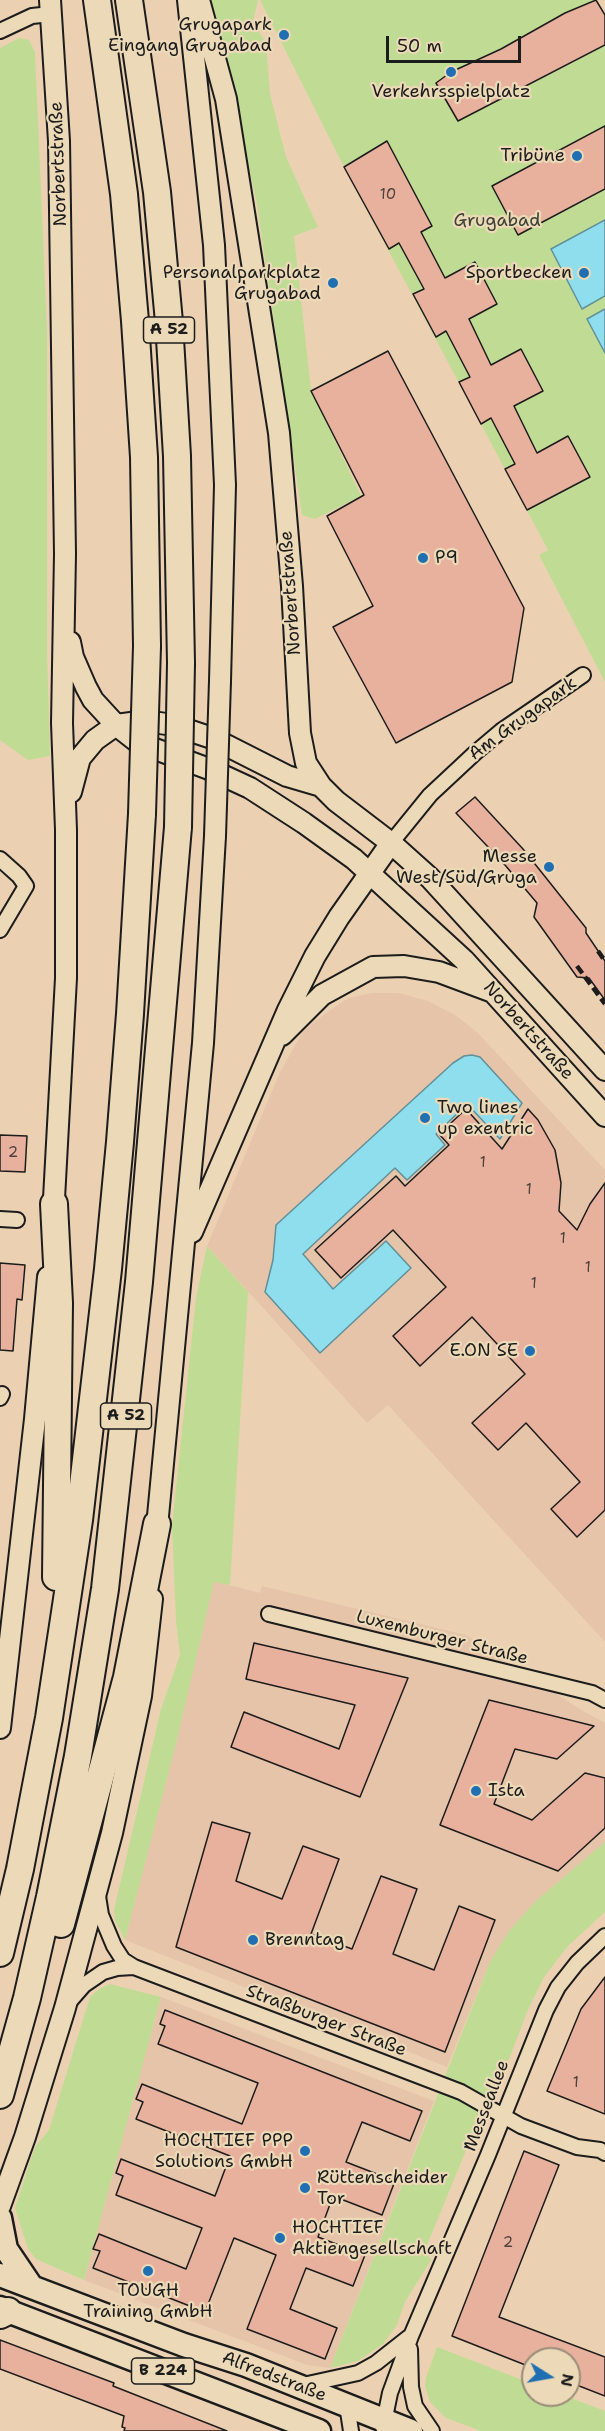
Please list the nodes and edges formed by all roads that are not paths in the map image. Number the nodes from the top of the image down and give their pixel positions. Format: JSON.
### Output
{"nodes":[{"id":1,"x":97,"y":0,"type":"edge"},
{"id":2,"x":129,"y":0,"type":"edge"},
{"id":3,"x":188,"y":0,"type":"edge"},
{"id":4,"x":199,"y":0,"type":"edge"},
{"id":5,"x":50,"y":7,"type":"edge"},
{"id":6,"x":0,"y":31,"type":"edge"},
{"id":7,"x":65,"y":615,"type":"junction"},
{"id":8,"x":583,"y":675,"type":"dead end"},
{"id":9,"x":116,"y":725,"type":"junction"},
{"id":10,"x":321,"y":786,"type":"junction"},
{"id":11,"x":66,"y":810,"type":"junction"},
{"id":12,"x":391,"y":843,"type":"junction"},
{"id":13,"x":0,"y":859,"type":"edge"},
{"id":14,"x":371,"y":873,"type":"junction"},
{"id":15,"x":0,"y":930,"type":"edge"},
{"id":16,"x":492,"y":992,"type":"junction"},
{"id":17,"x":274,"y":1042,"type":"junction"},
{"id":18,"x":605,"y":1070,"type":"edge"},
{"id":19,"x":605,"y":1116,"type":"edge"},
{"id":20,"x":54,"y":1204,"type":"junction"},
{"id":21,"x":0,"y":1219,"type":"edge"},
{"id":22,"x":17,"y":1220,"type":"dead end"},
{"id":23,"x":185,"y":1248,"type":"junction"},
{"id":24,"x":157,"y":1524,"type":"junction"},
{"id":25,"x":269,"y":1614,"type":"dead end"},
{"id":26,"x":605,"y":1700,"type":"edge"},
{"id":27,"x":49,"y":1718,"type":"junction"},
{"id":28,"x":0,"y":1728,"type":"edge"},
{"id":29,"x":98,"y":1890,"type":"junction"},
{"id":30,"x":605,"y":1936,"type":"edge"},
{"id":31,"x":0,"y":1953,"type":"edge"},
{"id":32,"x":134,"y":1967,"type":"junction"},
{"id":33,"x":27,"y":1998,"type":"junction"},
{"id":34,"x":65,"y":2008,"type":"junction"},
{"id":35,"x":0,"y":2096,"type":"edge"},
{"id":36,"x":502,"y":2114,"type":"junction"},
{"id":37,"x":605,"y":2153,"type":"edge"},
{"id":38,"x":0,"y":2206,"type":"edge"},
{"id":39,"x":0,"y":2218,"type":"edge"},
{"id":40,"x":0,"y":2275,"type":"edge"},
{"id":41,"x":31,"y":2286,"type":"junction"},
{"id":42,"x":3,"y":2311,"type":"edge"},
{"id":43,"x":411,"y":2336,"type":"junction"},
{"id":44,"x":300,"y":2386,"type":"junction"},
{"id":45,"x":346,"y":2405,"type":"junction"},
{"id":46,"x":383,"y":2426,"type":"edge"},
{"id":47,"x":319,"y":2431,"type":"edge"},
{"id":48,"x":351,"y":2431,"type":"edge"},
{"id":49,"x":411,"y":2431,"type":"edge"},
{"id":50,"x":432,"y":2431,"type":"edge"}],
"edges":[{"from":1,"to":27,"type":"highway","number":"A 52","bridge":true},
{"from":2,"to":33,"type":"highway","number":"A 52","bridge":true},
{"from":3,"to":23,"type":"main road","bridge":true},
{"from":4,"to":10,"type":"main road","name":"Norbertstraße"},
{"from":5,"to":6,"type":"street"},
{"from":5,"to":7,"type":"main road","name":"Norbertstraße"},
{"from":7,"to":9,"type":"main road","name":"Norbertstraße"},
{"from":7,"to":11,"type":"main road"},
{"from":8,"to":12,"type":"street","name":"Am Grugapark"},
{"from":9,"to":10,"type":"main road"},
{"from":9,"to":11,"type":"main road"},
{"from":9,"to":14,"type":"main road","name":"Norbertstraße"},
{"from":10,"to":12,"type":"main road","name":"Norbertstraße"},
{"from":11,"to":20,"type":"main road"},
{"from":12,"to":14,"type":"main road","name":"Am Grugapark"},
{"from":12,"to":18,"type":"main road","name":"Norbertstraße"},
{"from":13,"to":15,"type":"street"},
{"from":14,"to":16,"type":"main road","name":"Norbertstraße"},
{"from":14,"to":17,"type":"main road","name":"Am Grugapark"},
{"from":16,"to":17,"type":"main road"},
{"from":16,"to":19,"type":"main road","name":"Norbertstraße"},
{"from":17,"to":23,"type":"main road","name":"Am Grugapark"},
{"from":20,"to":27,"type":"highway"},
{"from":20,"to":28,"type":"main road"},
{"from":21,"to":22,"type":"street"},
{"from":23,"to":24,"type":"main road"},
{"from":24,"to":29,"type":"main road"},
{"from":24,"to":33,"type":"highway"},
{"from":25,"to":26,"type":"street","name":"Luxemburger Straße"},
{"from":27,"to":31,"type":"highway","number":"A 52"},
{"from":29,"to":32,"type":"street","name":"Straßburger Straße"},
{"from":29,"to":34,"type":"main road"},
{"from":30,"to":36,"type":"street","name":"Messeallee"},
{"from":32,"to":34,"type":"street"},
{"from":32,"to":36,"type":"street","name":"Straßburger Straße"},
{"from":33,"to":35,"type":"highway","number":"A 52"},
{"from":34,"to":38,"type":"main road"},
{"from":36,"to":37,"type":"street","name":"Straßburger Straße"},
{"from":36,"to":43,"type":"street","name":"Messeallee"},
{"from":39,"to":41,"type":"main road"},
{"from":40,"to":41,"type":"main road","name":"Alfredstraße","number":"B 224"},
{"from":41,"to":44,"type":"main road","name":"Alfredstraße","number":"B 224"},
{"from":42,"to":47,"type":"main road","name":"Alfredstraße","number":"B 224"},
{"from":43,"to":44,"type":"street","name":"Messeallee"},
{"from":43,"to":46,"type":"street","name":"Messeallee"},
{"from":43,"to":50,"type":"street","name":"Messeallee"},
{"from":44,"to":45,"type":"main road","name":"Alfredstraße","number":"B 224"},
{"from":45,"to":46,"type":"main road","name":"Alfredstraße","number":"B 224"},
{"from":45,"to":48,"type":"street"},
{"from":46,"to":49,"type":"main road","name":"Alfredstraße","number":"B 224"}]}
